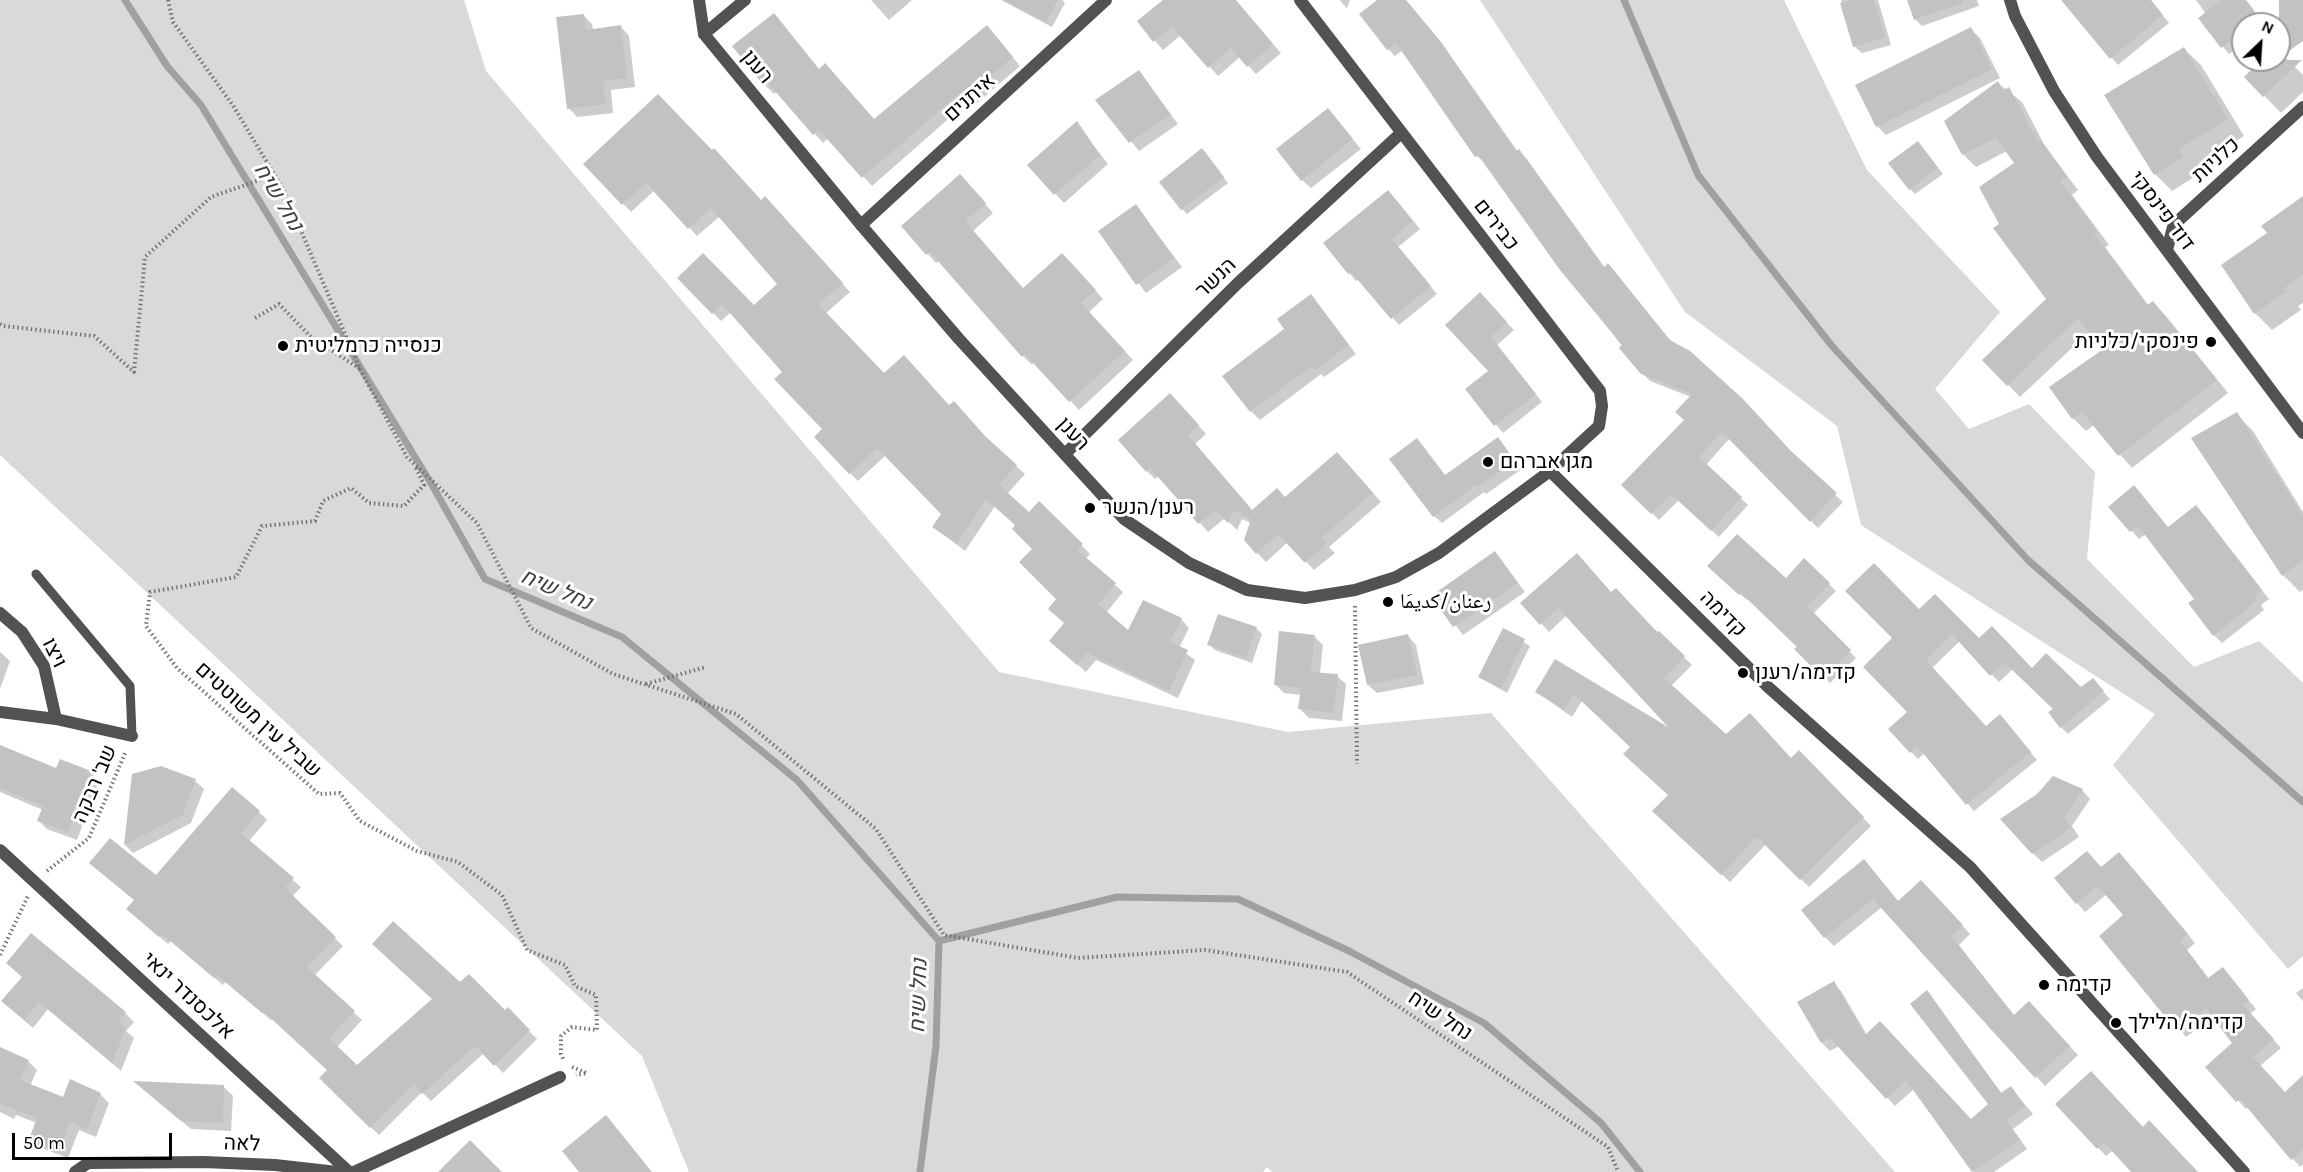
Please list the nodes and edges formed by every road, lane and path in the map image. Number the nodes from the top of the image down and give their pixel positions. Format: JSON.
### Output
{"nodes":[{"id":1,"x":168,"y":0,"type":"edge"},
{"id":2,"x":699,"y":0,"type":"edge"},
{"id":3,"x":745,"y":0,"type":"edge"},
{"id":4,"x":1106,"y":0,"type":"edge"},
{"id":5,"x":1300,"y":0,"type":"edge"},
{"id":6,"x":2010,"y":0,"type":"edge"},
{"id":7,"x":704,"y":34,"type":"junction"},
{"id":8,"x":2303,"y":107,"type":"edge"},
{"id":9,"x":1400,"y":134,"type":"junction"},
{"id":10,"x":274,"y":175,"type":"junction"},
{"id":11,"x":861,"y":225,"type":"junction"},
{"id":12,"x":2167,"y":250,"type":"junction"},
{"id":13,"x":255,"y":318,"type":"dead end"},
{"id":14,"x":0,"y":324,"type":"edge"},
{"id":15,"x":360,"y":369,"type":"junction"},
{"id":16,"x":2303,"y":433,"type":"edge"},
{"id":17,"x":1065,"y":454,"type":"junction"},
{"id":18,"x":414,"y":464,"type":"junction"},
{"id":19,"x":1550,"y":471,"type":"junction"},
{"id":20,"x":36,"y":574,"type":"dead end"},
{"id":21,"x":1355,"y":590,"type":"junction"},
{"id":22,"x":0,"y":614,"type":"edge"},
{"id":23,"x":706,"y":667,"type":"dead end"},
{"id":24,"x":645,"y":684,"type":"junction"},
{"id":25,"x":0,"y":712,"type":"edge"},
{"id":26,"x":56,"y":719,"type":"junction"},
{"id":27,"x":132,"y":736,"type":"junction"},
{"id":28,"x":1357,"y":764,"type":"dead end"},
{"id":29,"x":0,"y":850,"type":"edge"},
{"id":30,"x":35,"y":880,"type":"junction"},
{"id":31,"x":0,"y":955,"type":"edge"},
{"id":32,"x":560,"y":1077,"type":"joint"},
{"id":33,"x":75,"y":1172,"type":"edge"},
{"id":34,"x":337,"y":1172,"type":"edge"},
{"id":35,"x":349,"y":1172,"type":"edge"},
{"id":36,"x":354,"y":1172,"type":"edge"},
{"id":37,"x":1618,"y":1172,"type":"edge"},
{"id":38,"x":2244,"y":1172,"type":"edge"}],
"edges":[{"from":1,"to":10,"type":"path","name":"נחל שיח"},
{"from":2,"to":7,"type":"street"},
{"from":3,"to":7,"type":"street"},
{"from":4,"to":11,"type":"street","name":"איתנים"},
{"from":5,"to":9,"type":"street","name":"כבירים"},
{"from":6,"to":12,"type":"street","name":"דוד פינסקי"},
{"from":7,"to":11,"type":"street","name":"רענן"},
{"from":8,"to":12,"type":"street","name":"כלניות"},
{"from":9,"to":17,"type":"street","name":"הנשר"},
{"from":9,"to":19,"type":"street","name":"כבירים"},
{"from":10,"to":14,"type":"path"},
{"from":10,"to":15,"type":"path","name":"נחל שיח"},
{"from":11,"to":17,"type":"street","name":"רענן"},
{"from":12,"to":16,"type":"street","name":"דוד פינסקי"},
{"from":13,"to":15,"type":"path"},
{"from":15,"to":18,"type":"path","name":"נחל שיח"},
{"from":17,"to":21,"type":"street","name":"רענן"},
{"from":18,"to":24,"type":"path","name":"נחל שיח"},
{"from":18,"to":32,"type":"path","name":"שביל עין משוטטים"},
{"from":19,"to":21,"type":"street","name":"רענן"},
{"from":19,"to":38,"type":"street","name":"קדימה"},
{"from":20,"to":27,"type":"lane"},
{"from":21,"to":28,"type":"path"},
{"from":22,"to":26,"type":"street","name":"ויצו"},
{"from":23,"to":24,"type":"path"},
{"from":24,"to":37,"type":"path","name":"נחל שיח"},
{"from":25,"to":26,"type":"street"},
{"from":26,"to":27,"type":"street"},
{"from":27,"to":30,"type":"path","name":"שב' רבקה"},
{"from":29,"to":30,"type":"street","name":"אלכסנדר ינאי"},
{"from":30,"to":31,"type":"path","name":"שב' רבקה"},
{"from":30,"to":35,"type":"street","name":"אלכסנדר ינאי"},
{"from":32,"to":36,"type":"street"},
{"from":33,"to":34,"type":"street","name":"לאה"}]}
